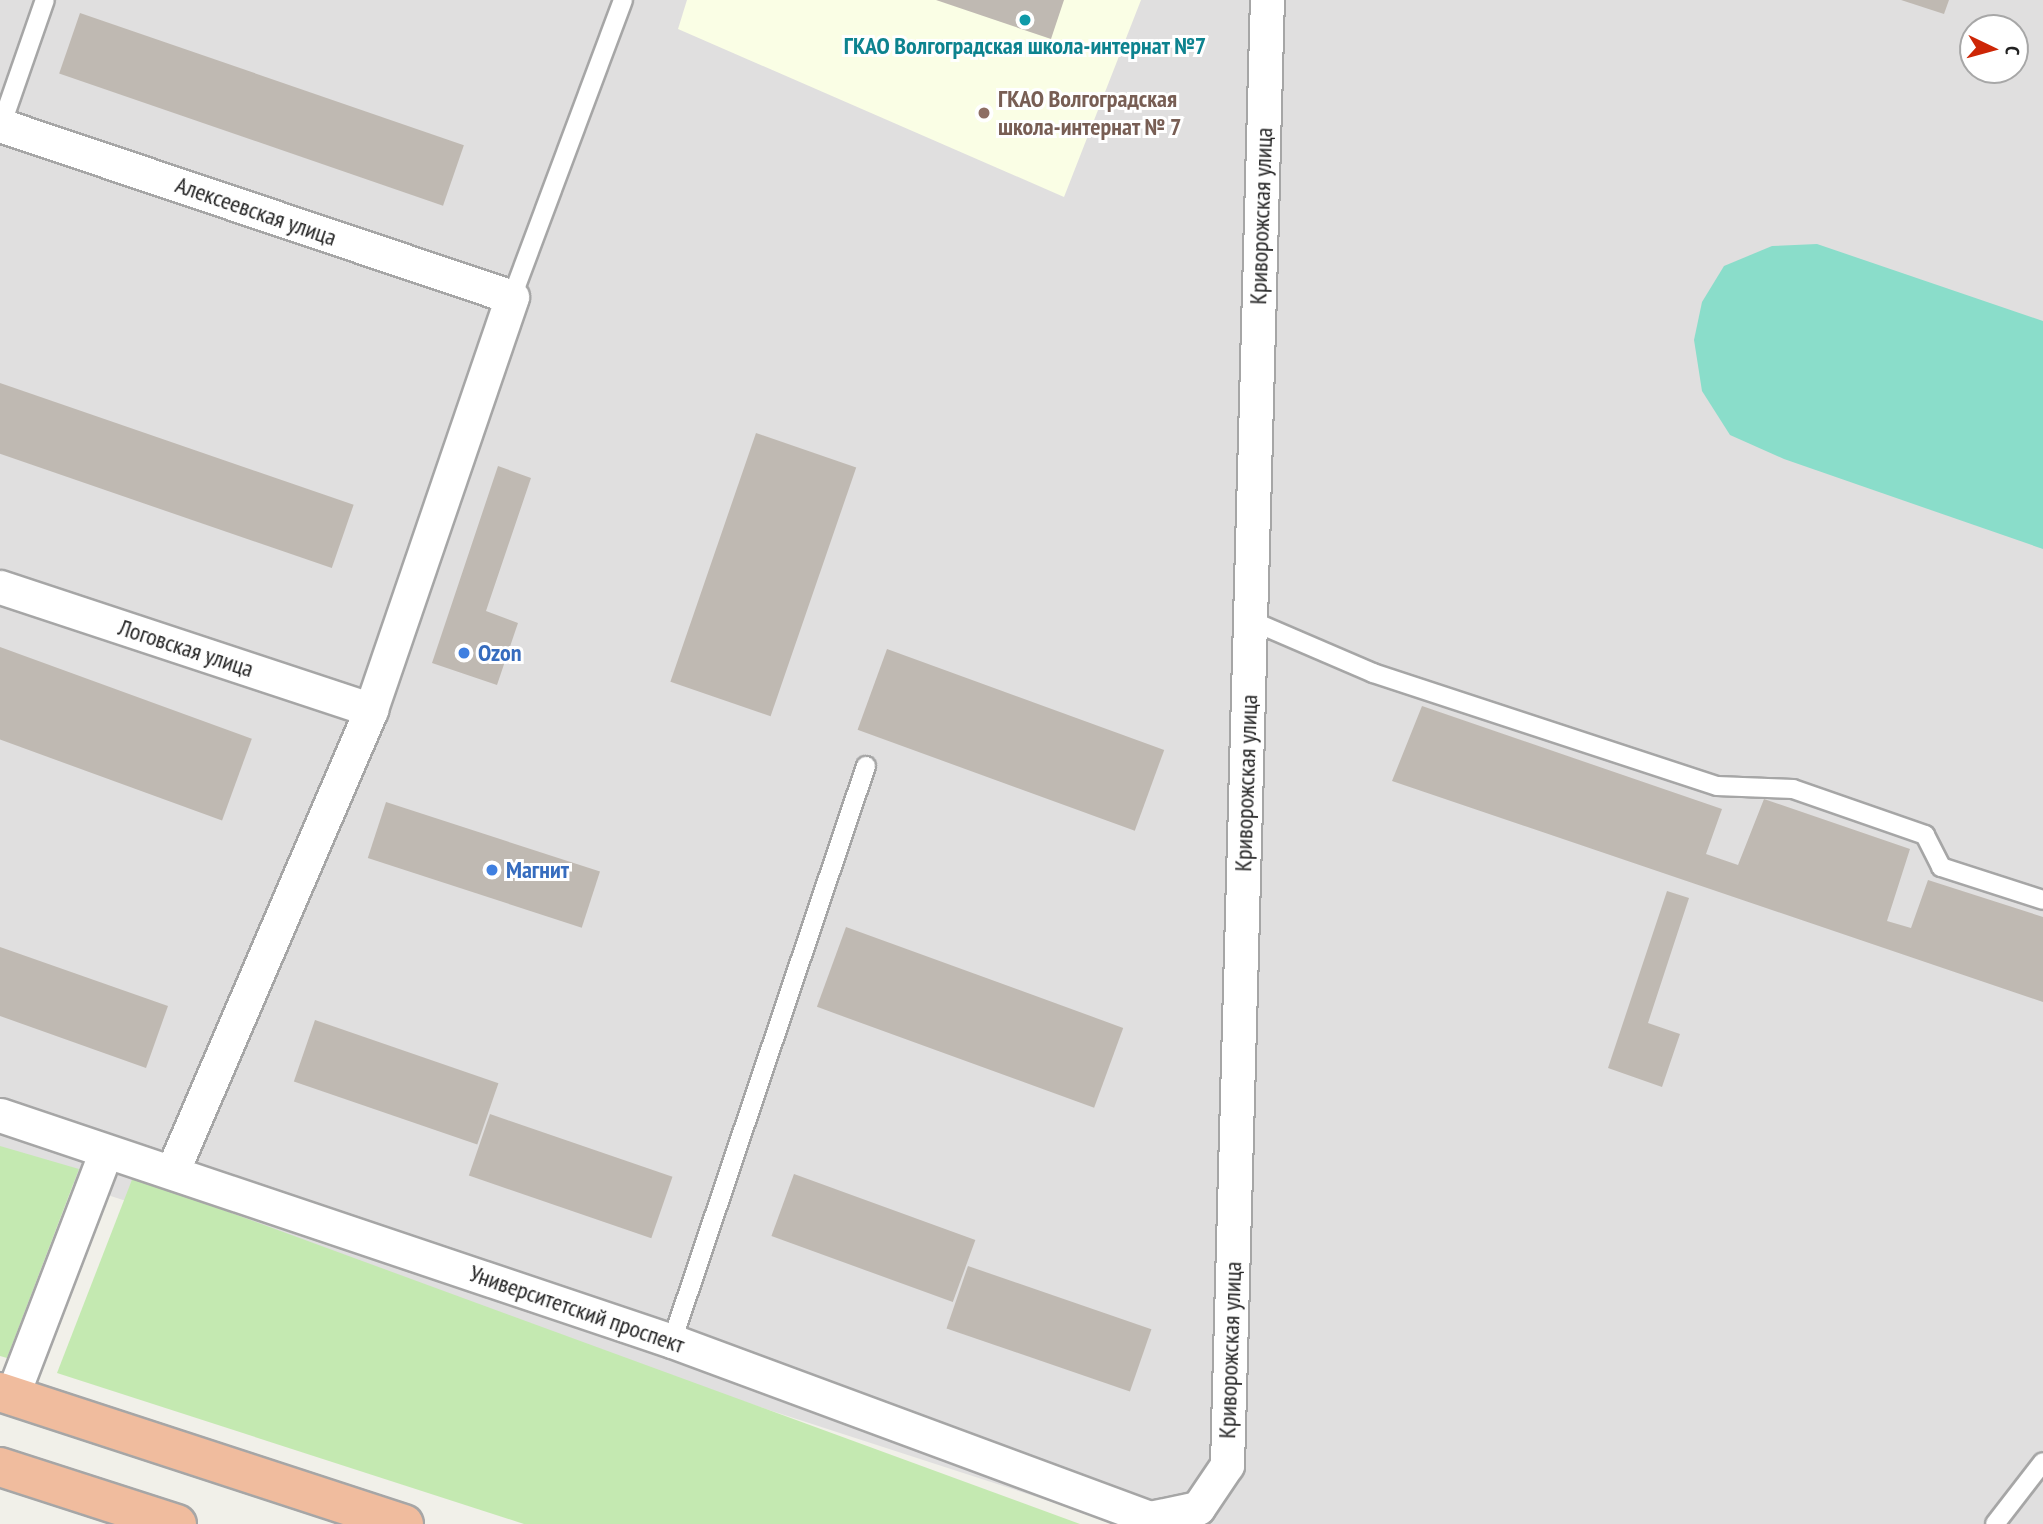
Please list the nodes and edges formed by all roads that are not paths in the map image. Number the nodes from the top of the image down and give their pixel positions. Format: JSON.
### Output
{"nodes":[{"id":1,"x":45,"y":0,"type":"edge"},
{"id":2,"x":622,"y":0,"type":"edge"},
{"id":3,"x":1267,"y":0,"type":"edge"},
{"id":4,"x":1,"y":126,"type":"edge"},
{"id":5,"x":512,"y":297,"type":"junction"},
{"id":6,"x":0,"y":587,"type":"edge"},
{"id":7,"x":1250,"y":620,"type":"junction"},
{"id":8,"x":371,"y":710,"type":"junction"},
{"id":9,"x":866,"y":766,"type":"dead end"},
{"id":10,"x":2043,"y":900,"type":"edge"},
{"id":11,"x":0,"y":1115,"type":"edge"},
{"id":12,"x":106,"y":1151,"type":"junction"},
{"id":13,"x":172,"y":1172,"type":"junction"},
{"id":14,"x":672,"y":1341,"type":"junction"},
{"id":15,"x":6,"y":1394,"type":"edge"},
{"id":16,"x":2043,"y":1462,"type":"edge"},
{"id":17,"x":0,"y":1467,"type":"edge"},
{"id":18,"x":1150,"y":1518,"type":"joint"},
{"id":19,"x":177,"y":1524,"type":"edge"},
{"id":20,"x":404,"y":1524,"type":"edge"},
{"id":21,"x":1995,"y":1524,"type":"edge"}],
"edges":[{"from":1,"to":4,"type":"lane"},
{"from":2,"to":5,"type":"lane"},
{"from":3,"to":7,"type":"street","name":"Криворожская улица"},
{"from":4,"to":5,"type":"street","name":"Алексеевская улица"},
{"from":5,"to":8,"type":"street"},
{"from":6,"to":8,"type":"street","name":"Логовская улица"},
{"from":7,"to":10,"type":"lane"},
{"from":7,"to":18,"type":"street","name":"Криворожская улица"},
{"from":8,"to":13,"type":"street"},
{"from":9,"to":14,"type":"lane"},
{"from":11,"to":12,"type":"street","name":"Университетский проспект"},
{"from":12,"to":13,"type":"street","name":"Университетский проспект"},
{"from":12,"to":15,"type":"street"},
{"from":13,"to":14,"type":"street","name":"Университетский проспект"},
{"from":14,"to":18,"type":"street","name":"Университетский проспект"},
{"from":15,"to":20,"type":"highway"},
{"from":16,"to":21,"type":"lane"},
{"from":17,"to":19,"type":"highway"}]}
